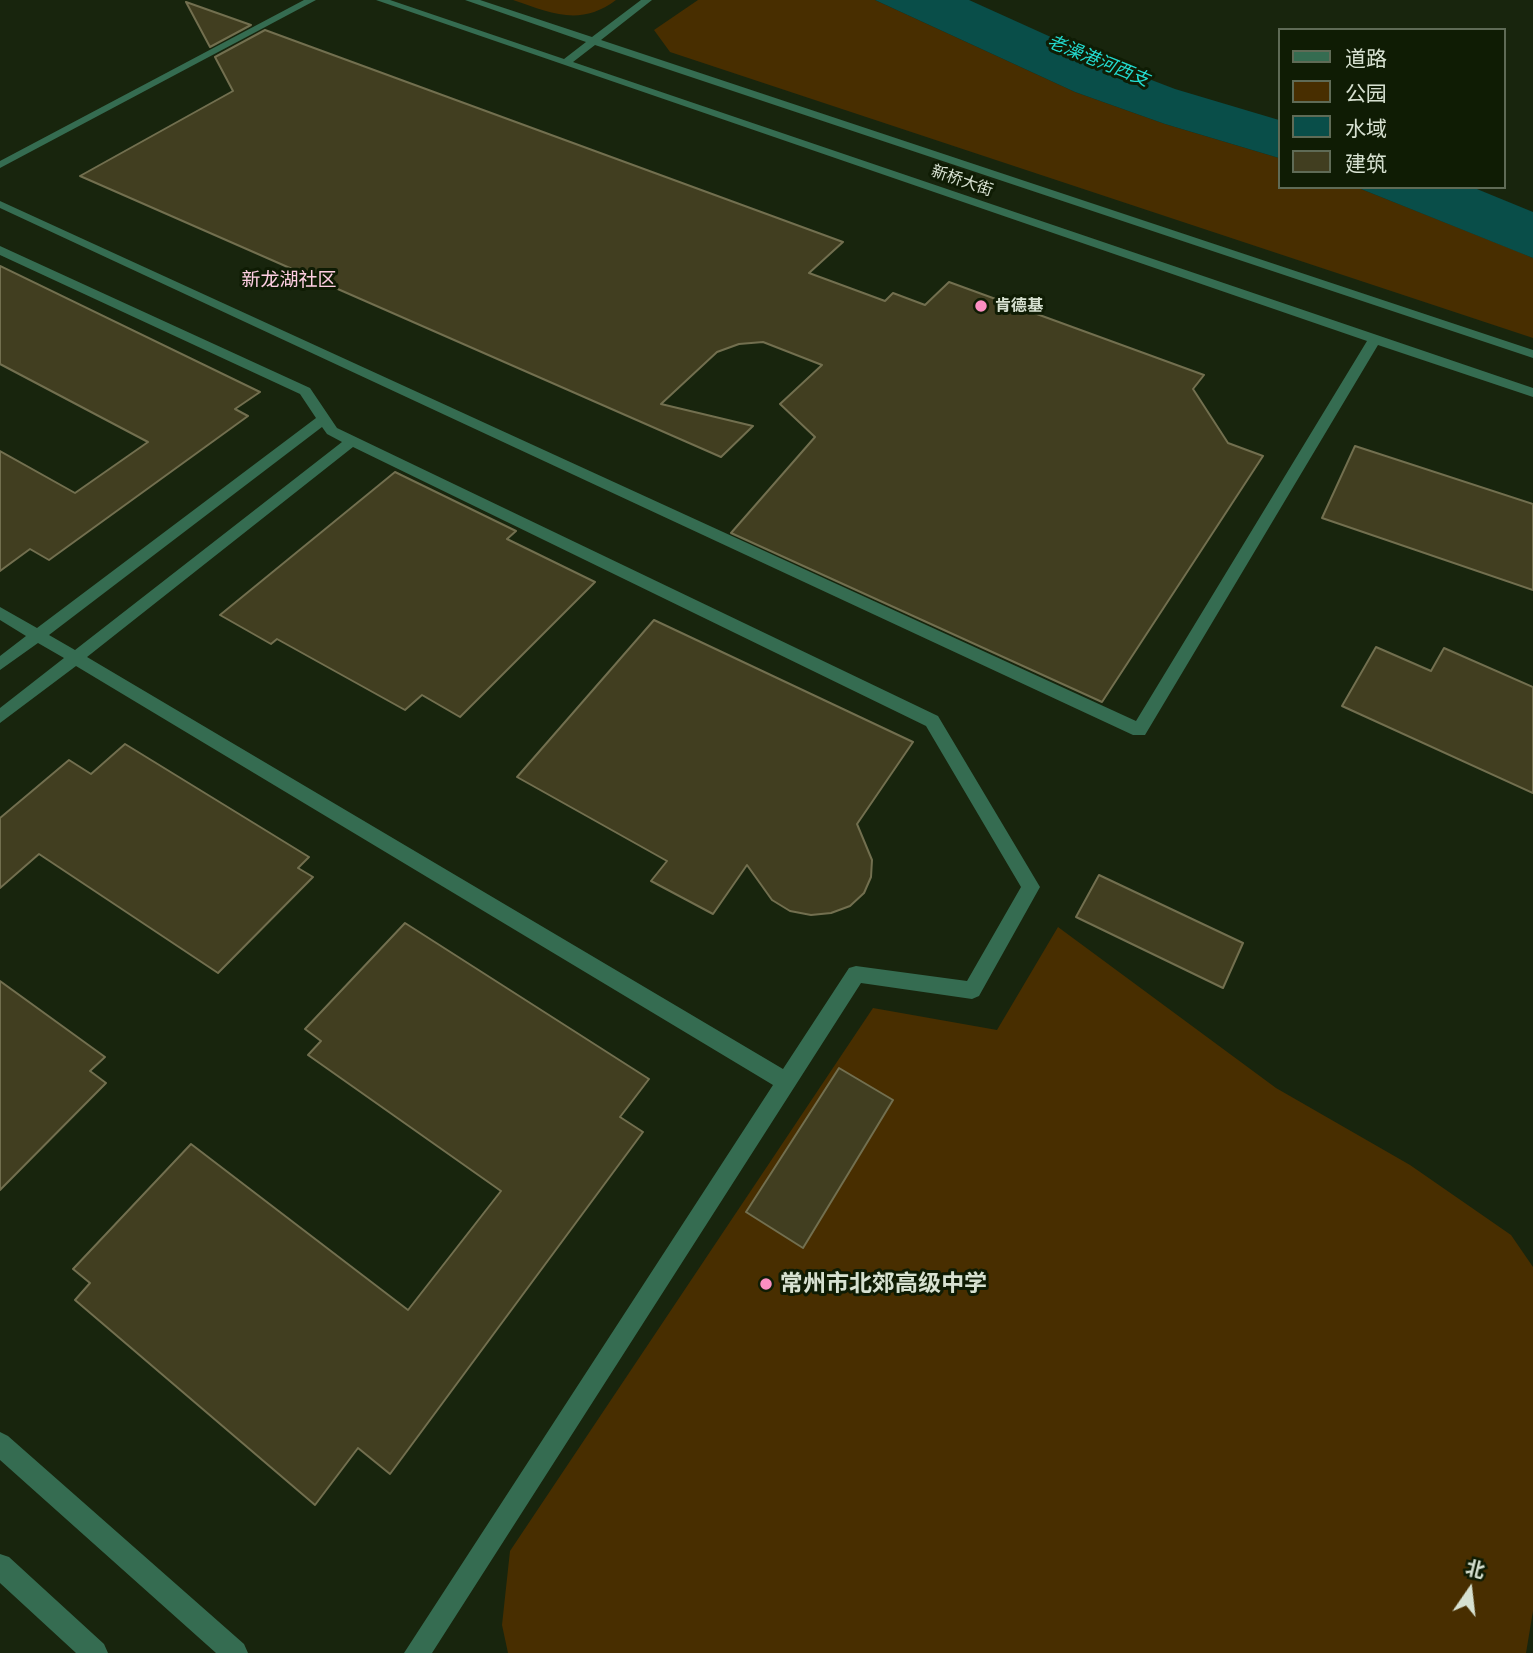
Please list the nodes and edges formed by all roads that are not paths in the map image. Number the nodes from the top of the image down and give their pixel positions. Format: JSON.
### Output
{"nodes":[{"id":1,"x":311,"y":0,"type":"edge"},
{"id":2,"x":381,"y":0,"type":"edge"},
{"id":3,"x":470,"y":0,"type":"edge"},
{"id":4,"x":647,"y":0,"type":"edge"},
{"id":5,"x":595,"y":43,"type":"junction"},
{"id":6,"x":567,"y":62,"type":"junction"},
{"id":7,"x":0,"y":165,"type":"edge"},
{"id":8,"x":0,"y":204,"type":"edge"},
{"id":9,"x":0,"y":250,"type":"edge"},
{"id":10,"x":1376,"y":340,"type":"junction"},
{"id":11,"x":1533,"y":354,"type":"edge"},
{"id":12,"x":1533,"y":393,"type":"edge"},
{"id":13,"x":324,"y":419,"type":"junction"},
{"id":14,"x":352,"y":441,"type":"junction"},
{"id":15,"x":0,"y":613,"type":"edge"},
{"id":16,"x":37,"y":636,"type":"junction"},
{"id":17,"x":75,"y":657,"type":"junction"},
{"id":18,"x":0,"y":664,"type":"edge"},
{"id":19,"x":0,"y":716,"type":"edge"},
{"id":20,"x":786,"y":1082,"type":"junction"},
{"id":21,"x":0,"y":1444,"type":"edge"},
{"id":22,"x":0,"y":1566,"type":"edge"},
{"id":23,"x":95,"y":1653,"type":"edge"},
{"id":24,"x":235,"y":1653,"type":"edge"},
{"id":25,"x":417,"y":1653,"type":"edge"}],
"edges":[{"from":1,"to":7,"type":"street"},
{"from":2,"to":6,"type":"street","name":"新桥大街"},
{"from":3,"to":5,"type":"street","name":"新桥大街"},
{"from":4,"to":5,"type":"street"},
{"from":5,"to":6,"type":"street"},
{"from":5,"to":11,"type":"street","name":"新桥大街"},
{"from":6,"to":10,"type":"street","name":"新桥大街"},
{"from":8,"to":10,"type":"street"},
{"from":9,"to":13,"type":"street"},
{"from":10,"to":12,"type":"street","name":"新桥大街"},
{"from":13,"to":14,"type":"street"},
{"from":13,"to":16,"type":"street"},
{"from":14,"to":17,"type":"street"},
{"from":14,"to":20,"type":"street"},
{"from":15,"to":16,"type":"street"},
{"from":16,"to":17,"type":"street"},
{"from":16,"to":18,"type":"street"},
{"from":17,"to":19,"type":"street"},
{"from":17,"to":20,"type":"street"},
{"from":20,"to":25,"type":"street"},
{"from":21,"to":24,"type":"street"},
{"from":22,"to":23,"type":"street"}]}
